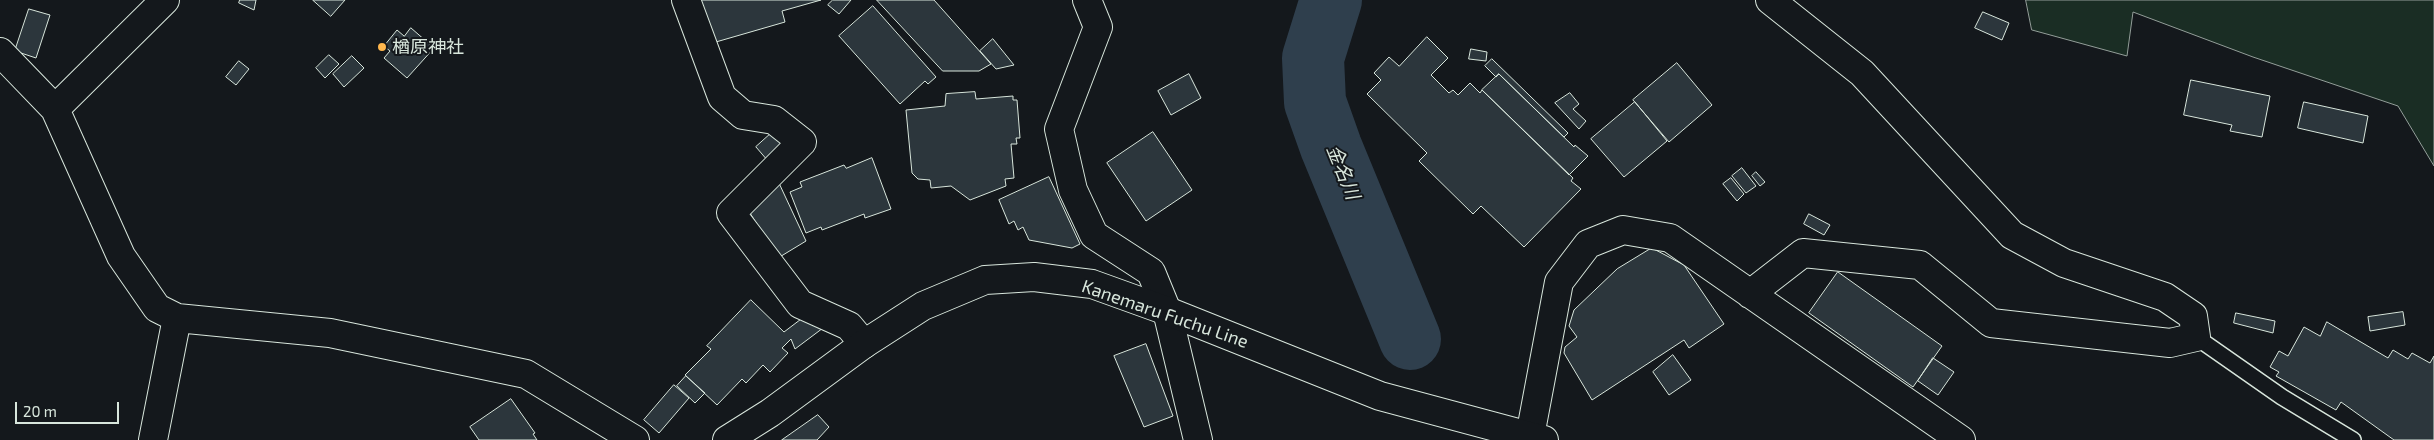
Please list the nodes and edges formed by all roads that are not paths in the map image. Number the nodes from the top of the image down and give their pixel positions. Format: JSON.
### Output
{"nodes":[{"id":1,"x":166,"y":0,"type":"edge"},
{"id":2,"x":686,"y":0,"type":"edge"},
{"id":3,"x":1087,"y":0,"type":"edge"},
{"id":4,"x":1770,"y":0,"type":"edge"},
{"id":5,"x":0,"y":52,"type":"edge"},
{"id":6,"x":55,"y":108,"type":"junction"},
{"id":7,"x":1750,"y":294,"type":"junction"},
{"id":8,"x":1167,"y":311,"type":"junction"},
{"id":9,"x":177,"y":318,"type":"junction"},
{"id":10,"x":2196,"y":337,"type":"junction"},
{"id":11,"x":864,"y":344,"type":"junction"},
{"id":12,"x":1537,"y":438,"type":"edge"},
{"id":13,"x":153,"y":440,"type":"edge"},
{"id":14,"x":635,"y":440,"type":"edge"},
{"id":15,"x":727,"y":440,"type":"edge"},
{"id":16,"x":1198,"y":440,"type":"edge"},
{"id":17,"x":1961,"y":440,"type":"edge"},
{"id":18,"x":2353,"y":440,"type":"edge"}],
"edges":[{"from":1,"to":6,"type":"street"},
{"from":2,"to":11,"type":"street"},
{"from":3,"to":8,"type":"street"},
{"from":4,"to":10,"type":"street"},
{"from":5,"to":6,"type":"street"},
{"from":6,"to":9,"type":"street"},
{"from":7,"to":10,"type":"street"},
{"from":7,"to":12,"type":"street"},
{"from":7,"to":17,"type":"street"},
{"from":8,"to":11,"type":"street","name":"Kanemaru Fuchu Line"},
{"from":8,"to":12,"type":"street","name":"Kanemaru Fuchu Line"},
{"from":8,"to":16,"type":"street"},
{"from":9,"to":13,"type":"street"},
{"from":9,"to":14,"type":"street"},
{"from":10,"to":18,"type":"lane"},
{"from":11,"to":15,"type":"street","name":"Kanemaru Fuchu Line"}]}
